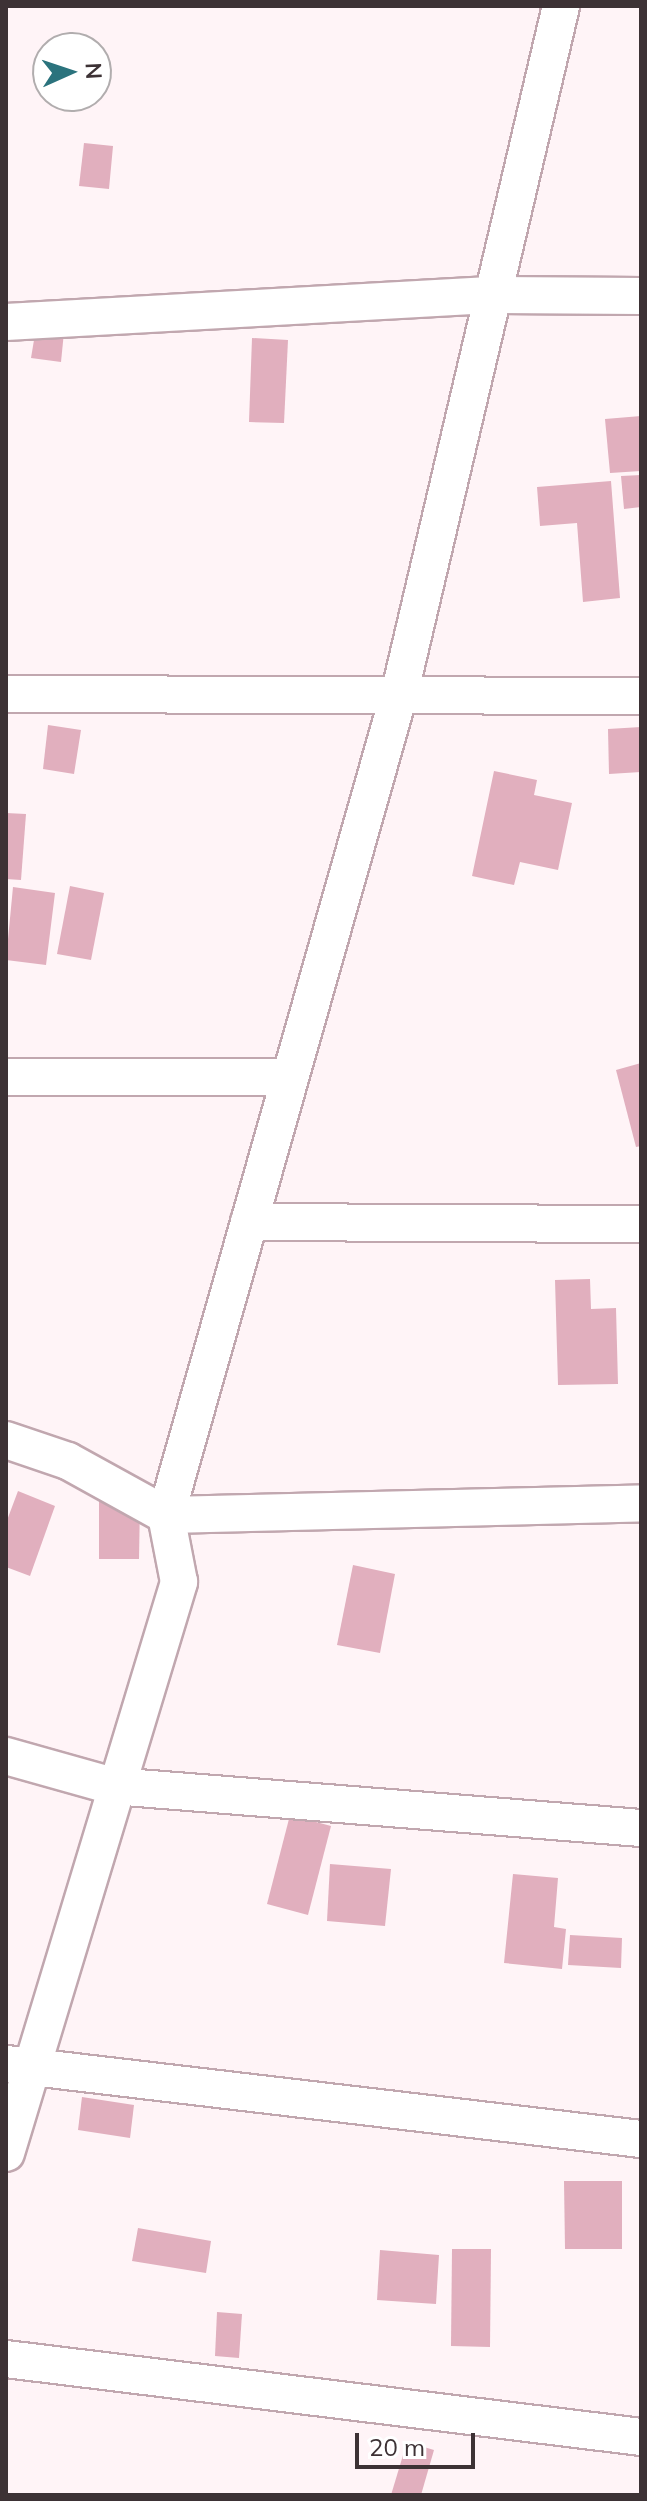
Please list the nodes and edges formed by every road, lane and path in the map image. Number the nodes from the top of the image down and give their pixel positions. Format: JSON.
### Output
{"nodes":[{"id":1,"x":561,"y":6,"type":"edge"},
{"id":2,"x":494,"y":295,"type":"junction"},
{"id":3,"x":641,"y":296,"type":"edge"},
{"id":4,"x":6,"y":322,"type":"edge"},
{"id":5,"x":400,"y":691,"type":"junction"},
{"id":6,"x":6,"y":694,"type":"edge"},
{"id":7,"x":641,"y":696,"type":"edge"},
{"id":8,"x":6,"y":1077,"type":"edge"},
{"id":9,"x":290,"y":1077,"type":"junction"},
{"id":10,"x":249,"y":1222,"type":"junction"},
{"id":11,"x":641,"y":1224,"type":"edge"},
{"id":12,"x":6,"y":1440,"type":"edge"},
{"id":13,"x":641,"y":1503,"type":"edge"},
{"id":14,"x":166,"y":1515,"type":"junction"},
{"id":15,"x":6,"y":1756,"type":"edge"},
{"id":16,"x":113,"y":1786,"type":"junction"},
{"id":17,"x":641,"y":1828,"type":"edge"},
{"id":18,"x":18,"y":2068,"type":"edge"},
{"id":19,"x":641,"y":2139,"type":"edge"},
{"id":20,"x":6,"y":2153,"type":"edge"},
{"id":21,"x":6,"y":2359,"type":"edge"},
{"id":22,"x":641,"y":2437,"type":"edge"}],
"edges":[{"from":1,"to":2,"type":"street"},
{"from":2,"to":3,"type":"street"},
{"from":2,"to":4,"type":"street"},
{"from":2,"to":5,"type":"street"},
{"from":5,"to":6,"type":"street"},
{"from":5,"to":7,"type":"street"},
{"from":5,"to":9,"type":"street"},
{"from":8,"to":9,"type":"street"},
{"from":9,"to":10,"type":"street"},
{"from":10,"to":11,"type":"street"},
{"from":10,"to":14,"type":"street"},
{"from":12,"to":14,"type":"street"},
{"from":13,"to":14,"type":"street"},
{"from":14,"to":16,"type":"street"},
{"from":15,"to":16,"type":"street"},
{"from":16,"to":17,"type":"street"},
{"from":16,"to":18,"type":"street"},
{"from":18,"to":19,"type":"street"},
{"from":18,"to":20,"type":"street"},
{"from":21,"to":22,"type":"street"}]}
